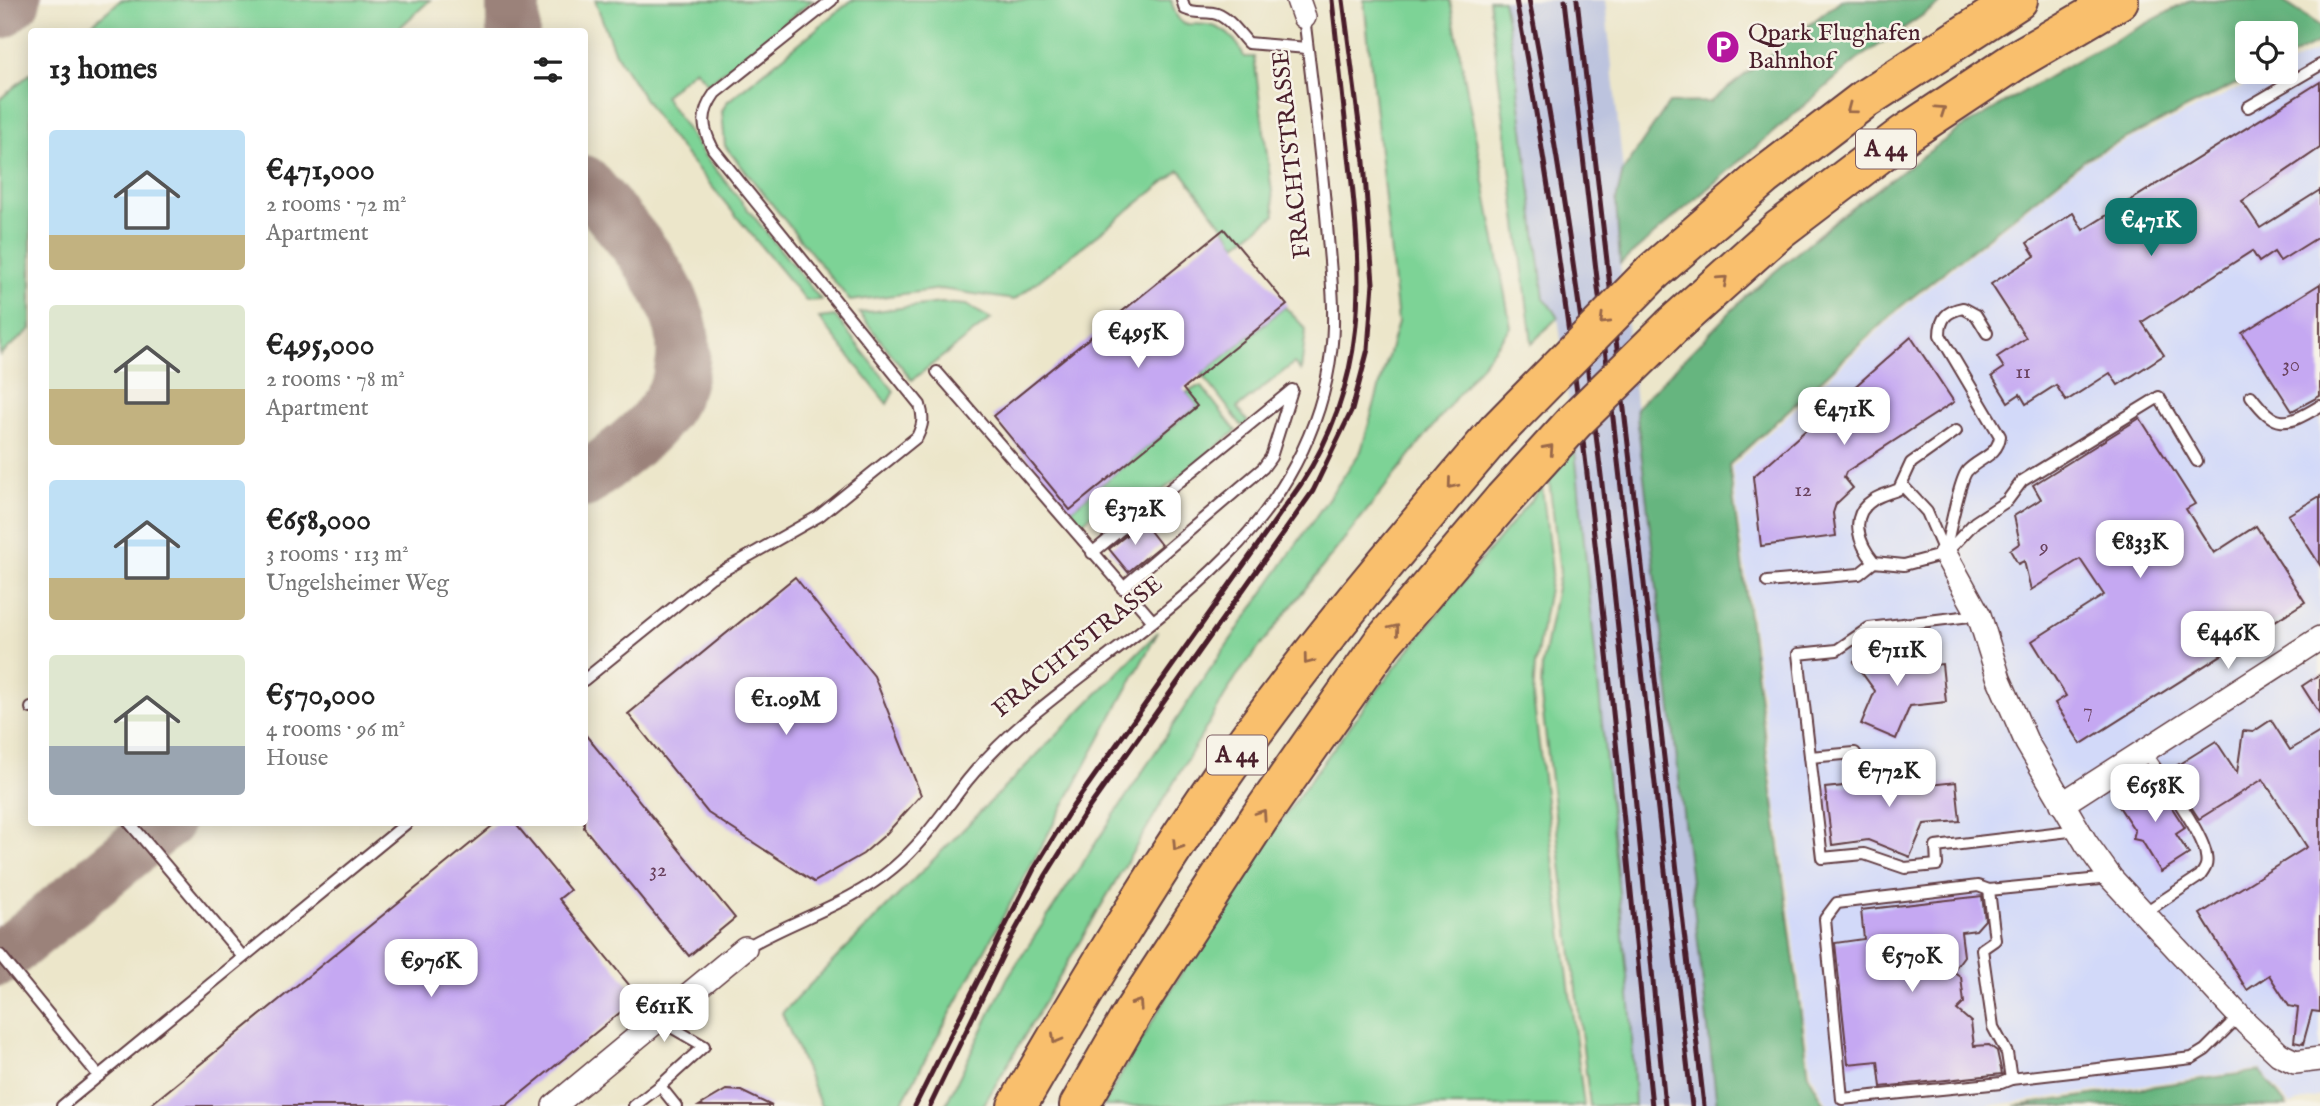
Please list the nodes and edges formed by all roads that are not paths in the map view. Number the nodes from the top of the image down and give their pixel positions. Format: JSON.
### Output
{"nodes":[{"id":1,"x":832,"y":0,"type":"edge"},
{"id":2,"x":1182,"y":0,"type":"edge"},
{"id":3,"x":2018,"y":0,"type":"edge"},
{"id":4,"x":2119,"y":0,"type":"edge"},
{"id":5,"x":1302,"y":6,"type":"edge"},
{"id":6,"x":1307,"y":48,"type":"junction"},
{"id":7,"x":2320,"y":65,"type":"edge"},
{"id":8,"x":2248,"y":107,"type":"dead end"},
{"id":9,"x":1987,"y":333,"type":"dead end"},
{"id":10,"x":937,"y":372,"type":"dead end"},
{"id":11,"x":2251,"y":396,"type":"dead end"},
{"id":12,"x":2320,"y":406,"type":"edge"},
{"id":13,"x":1956,"y":432,"type":"dead end"},
{"id":14,"x":2197,"y":461,"type":"dead end"},
{"id":15,"x":1903,"y":485,"type":"junction"},
{"id":16,"x":1092,"y":553,"type":"junction"},
{"id":17,"x":1945,"y":554,"type":"junction"},
{"id":18,"x":1874,"y":562,"type":"junction"},
{"id":19,"x":1767,"y":582,"type":"dead end"},
{"id":20,"x":1122,"y":588,"type":"junction"},
{"id":21,"x":1979,"y":615,"type":"junction"},
{"id":22,"x":1152,"y":620,"type":"junction"},
{"id":23,"x":2320,"y":638,"type":"edge"},
{"id":24,"x":588,"y":677,"type":"edge"},
{"id":25,"x":2152,"y":746,"type":"junction"},
{"id":26,"x":1855,"y":753,"type":"dead end"},
{"id":27,"x":1810,"y":757,"type":"junction"},
{"id":28,"x":2062,"y":804,"type":"junction"},
{"id":29,"x":132,"y":826,"type":"edge"},
{"id":30,"x":403,"y":826,"type":"edge"},
{"id":31,"x":2078,"y":831,"type":"junction"},
{"id":32,"x":2111,"y":878,"type":"junction"},
{"id":33,"x":1989,"y":890,"type":"junction"},
{"id":34,"x":2144,"y":913,"type":"junction"},
{"id":35,"x":745,"y":948,"type":"joint"},
{"id":36,"x":0,"y":955,"type":"edge"},
{"id":37,"x":243,"y":957,"type":"junction"},
{"id":38,"x":2239,"y":1016,"type":"junction"},
{"id":39,"x":659,"y":1020,"type":"junction"},
{"id":40,"x":2320,"y":1059,"type":"edge"},
{"id":41,"x":99,"y":1076,"type":"junction"},
{"id":42,"x":2011,"y":1079,"type":"junction"},
{"id":43,"x":660,"y":1086,"type":"junction"},
{"id":44,"x":62,"y":1106,"type":"edge"},
{"id":45,"x":554,"y":1106,"type":"edge"},
{"id":46,"x":634,"y":1106,"type":"edge"},
{"id":47,"x":676,"y":1106,"type":"edge"},
{"id":48,"x":1017,"y":1106,"type":"edge"},
{"id":49,"x":1080,"y":1106,"type":"edge"}],
"edges":[{"from":1,"to":24,"type":"lane"},
{"from":2,"to":6,"type":"lane"},
{"from":3,"to":48,"type":"highway","number":"A 44","one_way":true,"bridge":true},
{"from":49,"to":4,"type":"highway","number":"A 44","one_way":true,"bridge":true},
{"from":5,"to":6,"type":"lane","name":"FRACHTSTRASSE"},
{"from":6,"to":22,"type":"lane","name":"FRACHTSTRASSE"},
{"from":7,"to":8,"type":"lane"},
{"from":9,"to":17,"type":"lane"},
{"from":10,"to":16,"type":"lane"},
{"from":11,"to":12,"type":"lane"},
{"from":13,"to":15,"type":"lane"},
{"from":14,"to":17,"type":"lane"},
{"from":15,"to":17,"type":"lane"},
{"from":15,"to":18,"type":"lane"},
{"from":16,"to":20,"type":"lane"},
{"from":16,"to":20,"type":"lane"},
{"from":17,"to":18,"type":"lane"},
{"from":17,"to":21,"type":"street"},
{"from":18,"to":19,"type":"lane"},
{"from":20,"to":22,"type":"lane"},
{"from":21,"to":27,"type":"lane"},
{"from":21,"to":28,"type":"street"},
{"from":22,"to":35,"type":"lane","name":"FRACHTSTRASSE"},
{"from":23,"to":25,"type":"street"},
{"from":25,"to":28,"type":"street"},
{"from":25,"to":34,"type":"lane"},
{"from":26,"to":27,"type":"lane"},
{"from":27,"to":31,"type":"lane"},
{"from":28,"to":31,"type":"street"},
{"from":29,"to":37,"type":"lane"},
{"from":30,"to":37,"type":"lane"},
{"from":31,"to":32,"type":"street"},
{"from":32,"to":33,"type":"lane"},
{"from":32,"to":34,"type":"street"},
{"from":33,"to":42,"type":"lane"},
{"from":33,"to":42,"type":"lane"},
{"from":34,"to":38,"type":"street"},
{"from":35,"to":39,"type":"street","name":"FRACHTSTRASSE"},
{"from":36,"to":41,"type":"lane"},
{"from":37,"to":41,"type":"lane"},
{"from":38,"to":40,"type":"street"},
{"from":38,"to":42,"type":"lane"},
{"from":39,"to":43,"type":"lane"},
{"from":39,"to":45,"type":"street","name":"FRACHTSTRASSE"},
{"from":41,"to":44,"type":"lane"},
{"from":43,"to":46,"type":"lane"},
{"from":43,"to":47,"type":"lane"}]}
